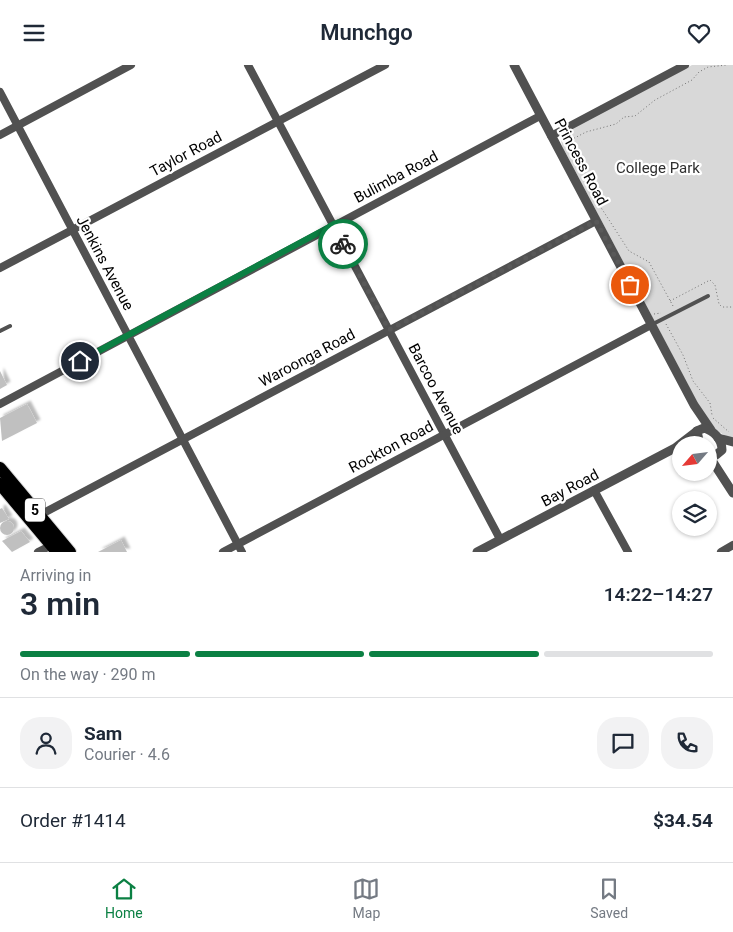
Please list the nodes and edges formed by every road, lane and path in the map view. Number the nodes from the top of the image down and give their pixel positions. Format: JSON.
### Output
{"nodes":[{"id":1,"x":131,"y":65,"type":"edge"},
{"id":2,"x":248,"y":65,"type":"edge"},
{"id":3,"x":384,"y":65,"type":"edge"},
{"id":4,"x":514,"y":65,"type":"edge"},
{"id":5,"x":685,"y":65,"type":"edge"},
{"id":6,"x":727,"y":65,"type":"edge"},
{"id":7,"x":0,"y":93,"type":"edge"},
{"id":8,"x":540,"y":116,"type":"junction"},
{"id":9,"x":278,"y":121,"type":"junction"},
{"id":10,"x":18,"y":125,"type":"junction"},
{"id":11,"x":0,"y":135,"type":"edge"},
{"id":12,"x":551,"y":136,"type":"junction"},
{"id":13,"x":596,"y":221,"type":"junction"},
{"id":14,"x":333,"y":225,"type":"junction"},
{"id":15,"x":72,"y":230,"type":"junction"},
{"id":16,"x":0,"y":269,"type":"edge"},
{"id":17,"x":708,"y":296,"type":"dead end"},
{"id":18,"x":673,"y":308,"type":"dead end"},
{"id":19,"x":667,"y":310,"type":"dead end"},
{"id":20,"x":661,"y":313,"type":"junction"},
{"id":21,"x":651,"y":315,"type":"dead end"},
{"id":22,"x":664,"y":319,"type":"junction"},
{"id":23,"x":652,"y":325,"type":"junction"},
{"id":24,"x":10,"y":326,"type":"dead end"},
{"id":25,"x":389,"y":330,"type":"junction"},
{"id":26,"x":0,"y":331,"type":"edge"},
{"id":27,"x":127,"y":335,"type":"junction"},
{"id":28,"x":0,"y":405,"type":"edge"},
{"id":29,"x":694,"y":405,"type":"junction"},
{"id":30,"x":698,"y":430,"type":"junction"},
{"id":31,"x":711,"y":430,"type":"junction"},
{"id":32,"x":733,"y":434,"type":"edge"},
{"id":33,"x":445,"y":435,"type":"junction"},
{"id":34,"x":691,"y":436,"type":"edge"},
{"id":35,"x":697,"y":436,"type":"edge"},
{"id":36,"x":716,"y":436,"type":"edge"},
{"id":37,"x":718,"y":438,"type":"edge"},
{"id":38,"x":182,"y":440,"type":"junction"},
{"id":39,"x":733,"y":442,"type":"edge"},
{"id":40,"x":733,"y":447,"type":"edge"},
{"id":41,"x":672,"y":450,"type":"edge"},
{"id":42,"x":718,"y":453,"type":"edge"},
{"id":43,"x":718,"y":463,"type":"edge"},
{"id":44,"x":0,"y":468,"type":"edge"},
{"id":45,"x":0,"y":484,"type":"edge"},
{"id":46,"x":594,"y":490,"type":"junction"},
{"id":47,"x":733,"y":493,"type":"edge"},
{"id":48,"x":35,"y":518,"type":"junction"},
{"id":49,"x":500,"y":539,"type":"junction"},
{"id":50,"x":238,"y":544,"type":"junction"},
{"id":51,"x":733,"y":545,"type":"edge"},
{"id":52,"x":56,"y":546,"type":"edge"},
{"id":53,"x":38,"y":552,"type":"edge"},
{"id":54,"x":70,"y":552,"type":"edge"},
{"id":55,"x":223,"y":552,"type":"edge"},
{"id":56,"x":242,"y":552,"type":"edge"},
{"id":57,"x":477,"y":552,"type":"edge"},
{"id":58,"x":628,"y":552,"type":"edge"},
{"id":59,"x":721,"y":552,"type":"edge"}],
"edges":[{"from":1,"to":10,"type":"street"},
{"from":2,"to":9,"type":"street","name":"Barcoo Avenue"},
{"from":3,"to":9,"type":"street","name":"Taylor Road"},
{"from":4,"to":8,"type":"street","name":"Princess Road"},
{"from":5,"to":12,"type":"street"},
{"from":6,"to":18,"type":"path"},
{"from":7,"to":10,"type":"street","name":"Jenkins Avenue"},
{"from":8,"to":12,"type":"street","name":"Princess Road"},
{"from":8,"to":14,"type":"street","name":"Bulimba Road"},
{"from":9,"to":14,"type":"street","name":"Barcoo Avenue"},
{"from":9,"to":15,"type":"street","name":"Taylor Road"},
{"from":10,"to":11,"type":"street"},
{"from":10,"to":15,"type":"street","name":"Jenkins Avenue"},
{"from":12,"to":13,"type":"street","name":"Princess Road"},
{"from":13,"to":23,"type":"street","name":"Princess Road"},
{"from":13,"to":25,"type":"street","name":"Waroonga Road"},
{"from":14,"to":25,"type":"street","name":"Barcoo Avenue"},
{"from":14,"to":27,"type":"street","name":"Bulimba Road"},
{"from":15,"to":16,"type":"street","name":"Taylor Road"},
{"from":15,"to":27,"type":"street","name":"Jenkins Avenue"},
{"from":17,"to":22,"type":"lane"},
{"from":19,"to":20,"type":"path"},
{"from":20,"to":21,"type":"path"},
{"from":20,"to":22,"type":"path"},
{"from":22,"to":23,"type":"lane"},
{"from":22,"to":32,"type":"path"},
{"from":23,"to":29,"type":"street","name":"Princess Road"},
{"from":23,"to":33,"type":"street","name":"Rockton Road"},
{"from":24,"to":26,"type":"lane"},
{"from":25,"to":33,"type":"street","name":"Barcoo Avenue"},
{"from":25,"to":38,"type":"street","name":"Waroonga Road"},
{"from":27,"to":28,"type":"street","name":"Bulimba Road"},
{"from":27,"to":38,"type":"street","name":"Jenkins Avenue"},
{"from":29,"to":30,"type":"street","name":"Princess Road"},
{"from":29,"to":31,"type":"street","name":"Princess Road"},
{"from":30,"to":31,"type":"street"},
{"from":30,"to":34,"type":"street","name":"Bay Road"},
{"from":30,"to":35,"type":"street","name":"Princess Road"},
{"from":31,"to":36,"type":"street","name":"Princess Road"},
{"from":33,"to":49,"type":"street","name":"Barcoo Avenue"},
{"from":33,"to":50,"type":"street","name":"Rockton Road"},
{"from":37,"to":39,"type":"street"},
{"from":38,"to":48,"type":"street","name":"Waroonga Road"},
{"from":38,"to":50,"type":"street","name":"Jenkins Avenue"},
{"from":40,"to":42,"type":"street"},
{"from":41,"to":46,"type":"street","name":"Bay Road"},
{"from":43,"to":47,"type":"street"},
{"from":44,"to":48,"type":"highway","number":"5"},
{"from":45,"to":48,"type":"highway","number":"5"},
{"from":46,"to":49,"type":"street","name":"Bay Road"},
{"from":46,"to":58,"type":"street"},
{"from":48,"to":52,"type":"highway","number":"5"},
{"from":49,"to":57,"type":"street","name":"Bay Road"},
{"from":50,"to":55,"type":"street","name":"Rockton Road"},
{"from":50,"to":56,"type":"street","name":"Jenkins Avenue"},
{"from":51,"to":59,"type":"street"},
{"from":52,"to":53,"type":"street"},
{"from":52,"to":54,"type":"highway","number":"5"}]}
